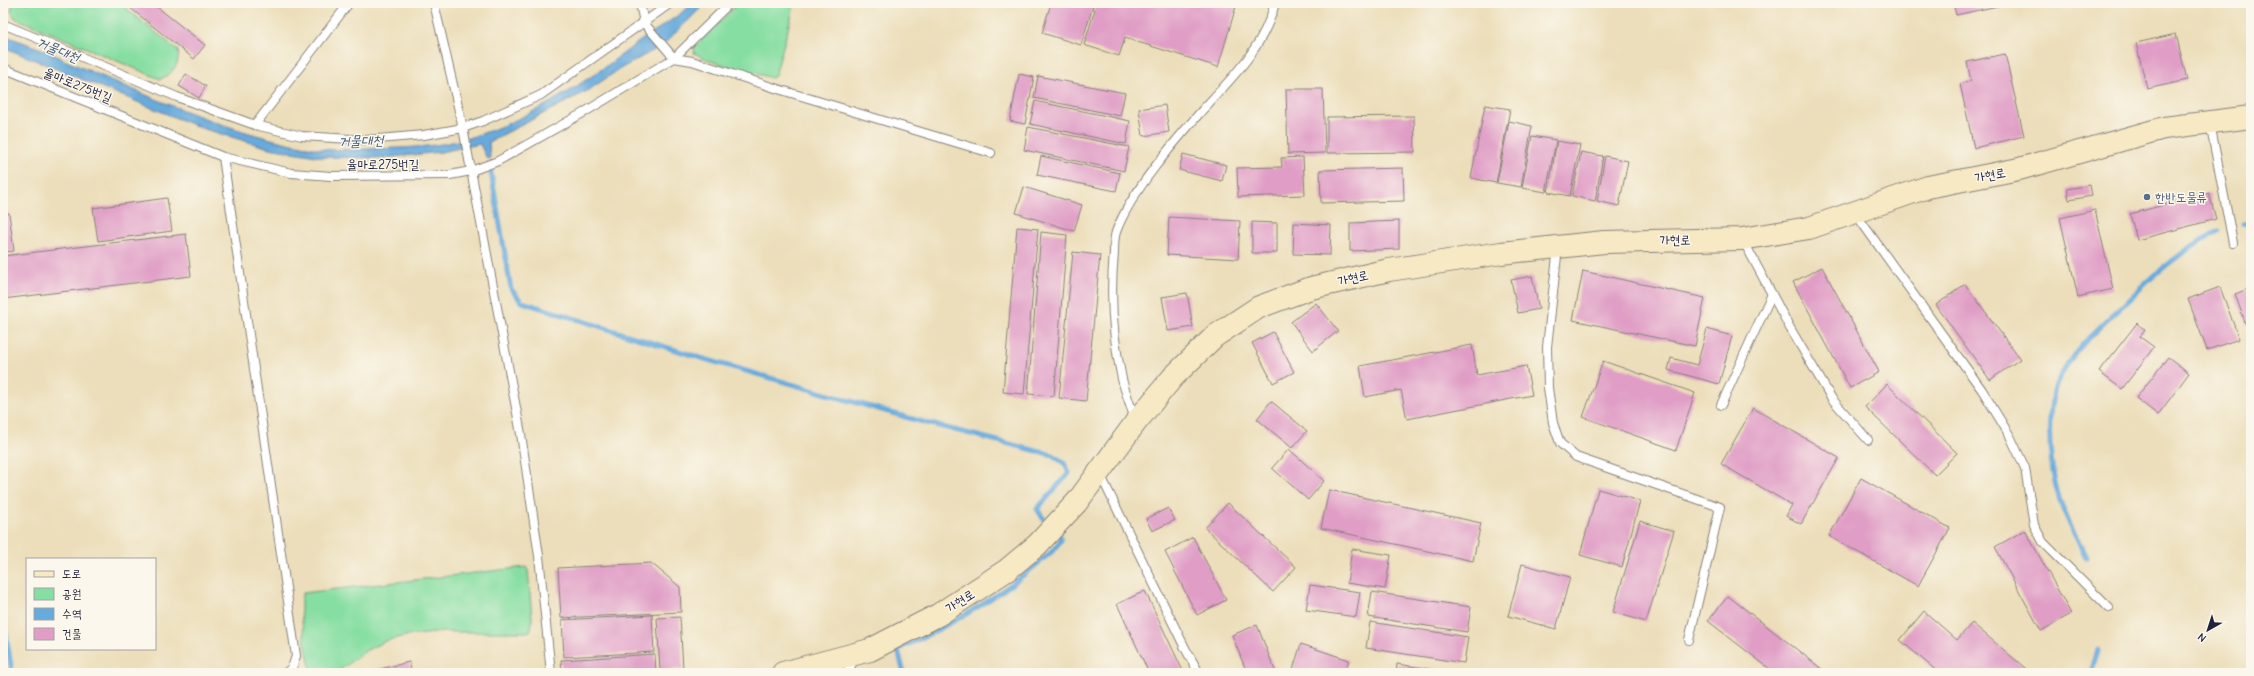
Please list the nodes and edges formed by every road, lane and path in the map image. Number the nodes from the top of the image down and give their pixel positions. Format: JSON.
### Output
{"nodes":[{"id":1,"x":349,"y":3,"type":"edge"},
{"id":2,"x":434,"y":3,"type":"edge"},
{"id":3,"x":640,"y":3,"type":"edge"},
{"id":4,"x":671,"y":3,"type":"edge"},
{"id":5,"x":730,"y":3,"type":"edge"},
{"id":6,"x":1275,"y":3,"type":"edge"},
{"id":7,"x":644,"y":23,"type":"junction"},
{"id":8,"x":3,"y":24,"type":"edge"},
{"id":9,"x":674,"y":58,"type":"junction"},
{"id":10,"x":3,"y":68,"type":"edge"},
{"id":11,"x":2251,"y":117,"type":"edge"},
{"id":12,"x":2210,"y":122,"type":"junction"},
{"id":13,"x":255,"y":125,"type":"junction"},
{"id":14,"x":463,"y":128,"type":"junction"},
{"id":15,"x":991,"y":153,"type":"dead end"},
{"id":16,"x":223,"y":157,"type":"junction"},
{"id":17,"x":471,"y":171,"type":"junction"},
{"id":18,"x":1855,"y":212,"type":"junction"},
{"id":19,"x":1742,"y":239,"type":"junction"},
{"id":20,"x":2233,"y":243,"type":"dead end"},
{"id":21,"x":1558,"y":247,"type":"junction"},
{"id":22,"x":1772,"y":294,"type":"junction"},
{"id":23,"x":1721,"y":405,"type":"dead end"},
{"id":24,"x":1136,"y":422,"type":"junction"},
{"id":25,"x":1868,"y":440,"type":"dead end"},
{"id":26,"x":1099,"y":472,"type":"junction"},
{"id":27,"x":2109,"y":608,"type":"dead end"},
{"id":28,"x":1689,"y":640,"type":"dead end"},
{"id":29,"x":852,"y":663,"type":"edge"},
{"id":30,"x":285,"y":673,"type":"edge"},
{"id":31,"x":551,"y":673,"type":"edge"},
{"id":32,"x":783,"y":673,"type":"edge"},
{"id":33,"x":1199,"y":673,"type":"edge"}],
"edges":[{"from":1,"to":13,"type":"lane"},
{"from":2,"to":14,"type":"lane"},
{"from":3,"to":7,"type":"lane"},
{"from":4,"to":7,"type":"lane"},
{"from":5,"to":9,"type":"lane","name":"율마로275번길"},
{"from":6,"to":24,"type":"lane"},
{"from":7,"to":9,"type":"lane"},
{"from":7,"to":14,"type":"lane"},
{"from":8,"to":13,"type":"lane"},
{"from":9,"to":15,"type":"lane"},
{"from":9,"to":17,"type":"lane","name":"율마로275번길"},
{"from":10,"to":16,"type":"lane","name":"율마로275번길"},
{"from":11,"to":12,"type":"street","name":"가현로"},
{"from":12,"to":18,"type":"street","name":"가현로"},
{"from":12,"to":20,"type":"lane"},
{"from":13,"to":14,"type":"lane"},
{"from":14,"to":17,"type":"lane"},
{"from":16,"to":17,"type":"lane","name":"율마로275번길"},
{"from":16,"to":30,"type":"lane"},
{"from":17,"to":31,"type":"lane"},
{"from":18,"to":19,"type":"street","name":"가현로"},
{"from":18,"to":27,"type":"lane"},
{"from":19,"to":21,"type":"street","name":"가현로"},
{"from":19,"to":22,"type":"lane"},
{"from":21,"to":24,"type":"street","name":"가현로"},
{"from":21,"to":28,"type":"lane"},
{"from":22,"to":23,"type":"lane"},
{"from":22,"to":25,"type":"lane"},
{"from":24,"to":26,"type":"street","name":"가현로"},
{"from":26,"to":29,"type":"street","name":"가현로"},
{"from":26,"to":33,"type":"lane"},
{"from":29,"to":32,"type":"street","name":"가현로"}]}
